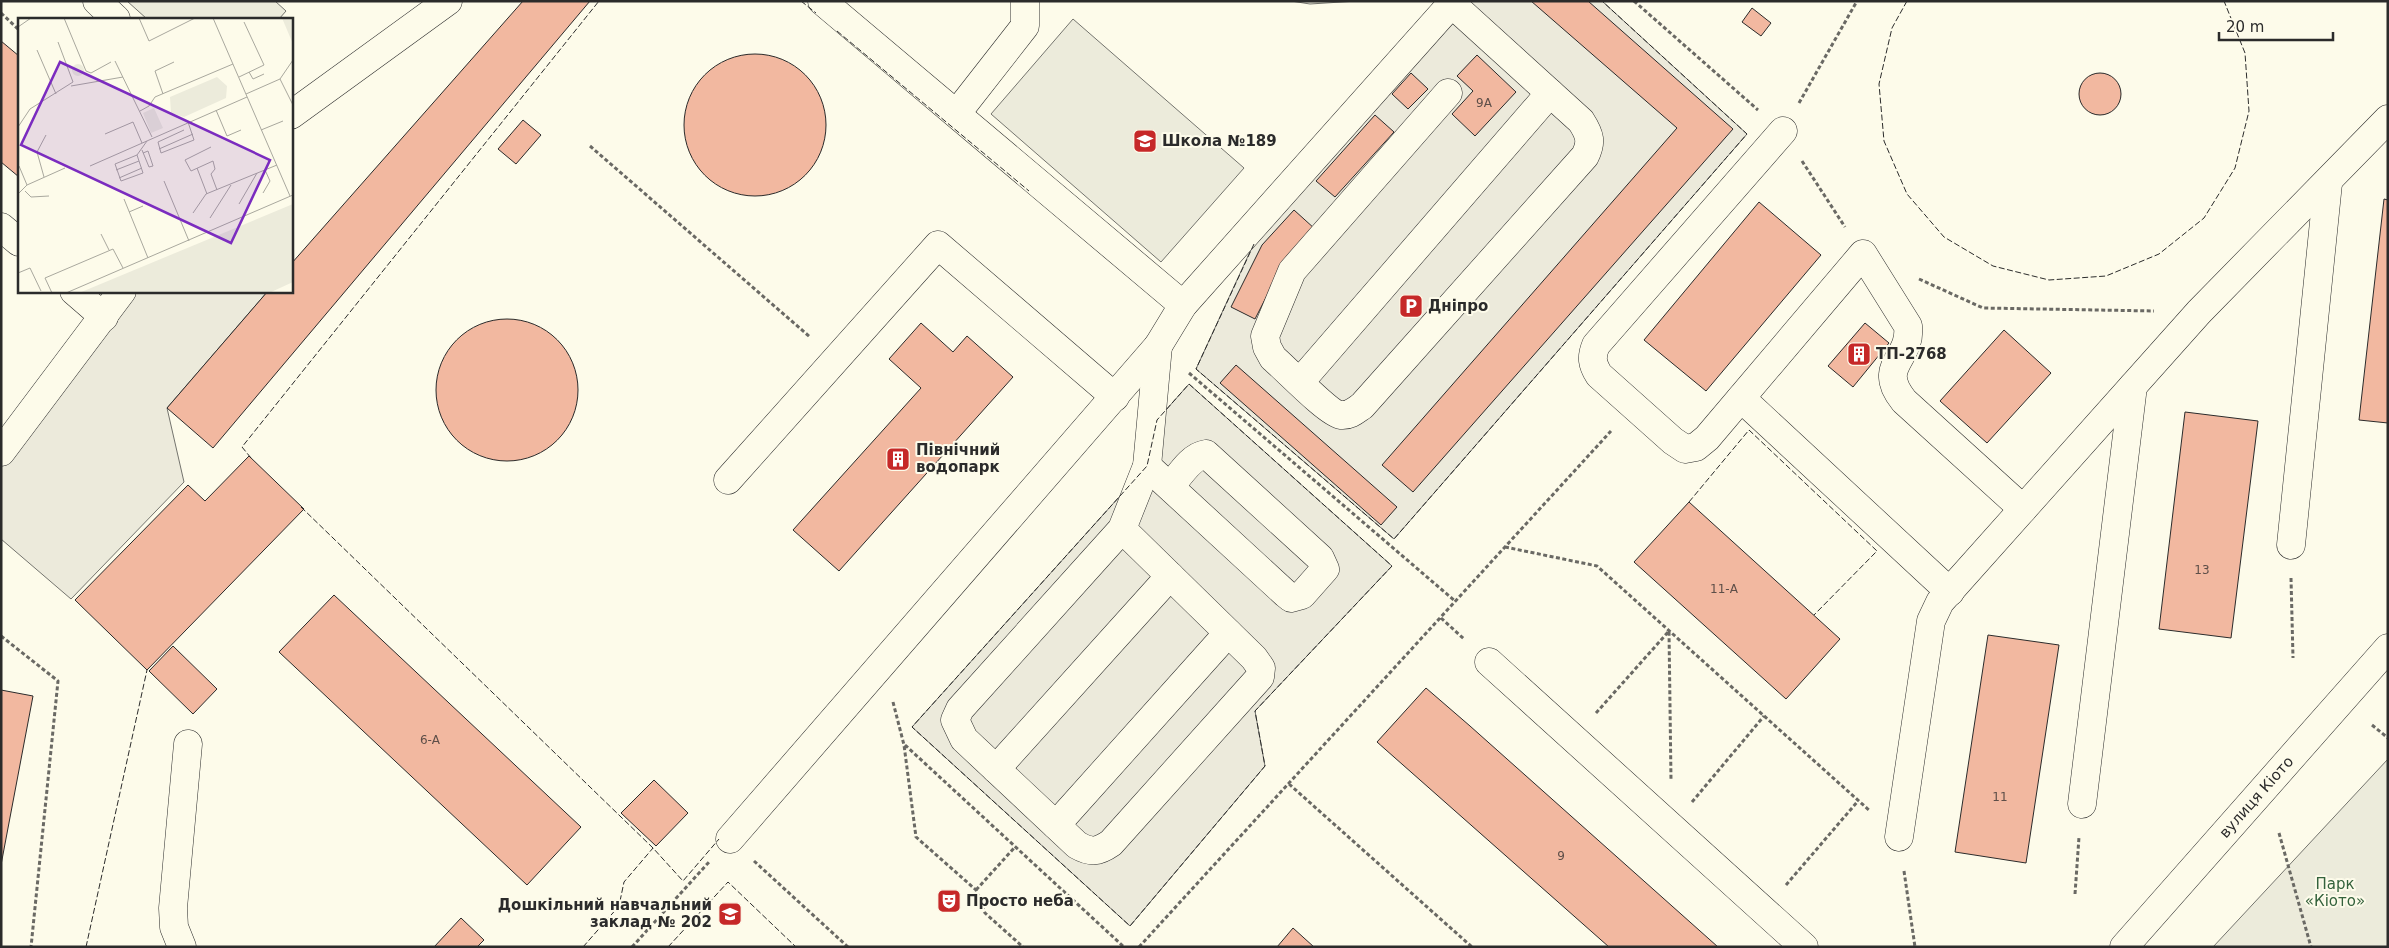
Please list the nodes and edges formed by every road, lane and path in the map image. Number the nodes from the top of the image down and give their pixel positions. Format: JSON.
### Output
{"nodes":[{"id":1,"x":97,"y":1,"type":"edge"},
{"id":2,"x":448,"y":1,"type":"edge"},
{"id":3,"x":822,"y":1,"type":"edge"},
{"id":4,"x":1025,"y":1,"type":"edge"},
{"id":5,"x":1857,"y":1,"type":"edge"},
{"id":6,"x":1453,"y":2,"type":"edge"},
{"id":7,"x":1,"y":13,"type":"edge"},
{"id":8,"x":115,"y":18,"type":"edge"},
{"id":9,"x":18,"y":29,"type":"edge"},
{"id":10,"x":1448,"y":93,"type":"dead end"},
{"id":11,"x":1550,"y":93,"type":"junction"},
{"id":12,"x":957,"y":112,"type":"junction"},
{"id":13,"x":292,"y":114,"type":"edge"},
{"id":14,"x":2388,"y":119,"type":"edge"},
{"id":15,"x":1782,"y":131,"type":"joint"},
{"id":16,"x":590,"y":146,"type":"dead end"},
{"id":17,"x":2328,"y":183,"type":"junction"},
{"id":18,"x":1,"y":227,"type":"edge"},
{"id":19,"x":18,"y":241,"type":"edge"},
{"id":20,"x":1914,"y":277,"type":"dead end"},
{"id":21,"x":75,"y":292,"type":"edge"},
{"id":22,"x":121,"y":292,"type":"edge"},
{"id":23,"x":1182,"y":305,"type":"junction"},
{"id":24,"x":2199,"y":312,"type":"junction"},
{"id":25,"x":104,"y":317,"type":"junction"},
{"id":26,"x":1158,"y":346,"type":"junction"},
{"id":27,"x":836,"y":360,"type":"junction"},
{"id":28,"x":1300,"y":382,"type":"junction"},
{"id":29,"x":2133,"y":386,"type":"junction"},
{"id":30,"x":1115,"y":397,"type":"junction"},
{"id":31,"x":1741,"y":398,"type":"junction"},
{"id":32,"x":1634,"y":407,"type":"junction"},
{"id":33,"x":1,"y":452,"type":"edge"},
{"id":34,"x":1147,"y":466,"type":"junction"},
{"id":35,"x":728,"y":480,"type":"dead end"},
{"id":36,"x":1170,"y":487,"type":"junction"},
{"id":37,"x":2023,"y":509,"type":"junction"},
{"id":38,"x":1122,"y":529,"type":"junction"},
{"id":39,"x":2291,"y":545,"type":"joint"},
{"id":40,"x":1504,"y":547,"type":"junction"},
{"id":41,"x":1170,"y":576,"type":"junction"},
{"id":42,"x":1950,"y":592,"type":"junction"},
{"id":43,"x":1455,"y":602,"type":"junction"},
{"id":44,"x":1669,"y":631,"type":"junction"},
{"id":45,"x":1228,"y":633,"type":"junction"},
{"id":46,"x":1,"y":636,"type":"edge"},
{"id":47,"x":2388,"y":648,"type":"edge"},
{"id":48,"x":2293,"y":658,"type":"dead end"},
{"id":49,"x":1489,"y":662,"type":"dead end"},
{"id":50,"x":1764,"y":716,"type":"junction"},
{"id":51,"x":2372,"y":725,"type":"dead end"},
{"id":52,"x":1574,"y":738,"type":"junction"},
{"id":53,"x":2388,"y":738,"type":"edge"},
{"id":54,"x":188,"y":744,"type":"dead end"},
{"id":55,"x":996,"y":769,"type":"junction"},
{"id":56,"x":1289,"y":784,"type":"junction"},
{"id":57,"x":1858,"y":801,"type":"junction"},
{"id":58,"x":2082,"y":804,"type":"joint"},
{"id":59,"x":1056,"y":825,"type":"junction"},
{"id":60,"x":1672,"y":826,"type":"junction"},
{"id":61,"x":2279,"y":833,"type":"dead end"},
{"id":62,"x":1899,"y":837,"type":"junction"},
{"id":63,"x":730,"y":839,"type":"junction"},
{"id":64,"x":1015,"y":846,"type":"junction"},
{"id":65,"x":976,"y":890,"type":"junction"},
{"id":66,"x":2075,"y":894,"type":"dead end"},
{"id":67,"x":1765,"y":910,"type":"junction"},
{"id":68,"x":32,"y":947,"type":"edge"},
{"id":69,"x":182,"y":947,"type":"edge"},
{"id":70,"x":632,"y":947,"type":"edge"},
{"id":71,"x":848,"y":947,"type":"edge"},
{"id":72,"x":1023,"y":947,"type":"edge"},
{"id":73,"x":1124,"y":947,"type":"edge"},
{"id":74,"x":1139,"y":947,"type":"edge"},
{"id":75,"x":1472,"y":947,"type":"edge"},
{"id":76,"x":1804,"y":947,"type":"edge"},
{"id":77,"x":1915,"y":947,"type":"edge"},
{"id":78,"x":2124,"y":947,"type":"edge"},
{"id":79,"x":2311,"y":947,"type":"edge"}],
"edges":[{"from":1,"to":8,"type":"street"},
{"from":2,"to":13,"type":"street"},
{"from":3,"to":12,"type":"street"},
{"from":4,"to":12,"type":"street"},
{"from":5,"to":15,"type":"path"},
{"from":6,"to":11,"type":"street"},
{"from":6,"to":23,"type":"street"},
{"from":7,"to":9,"type":"path"},
{"from":10,"to":28,"type":"street"},
{"from":11,"to":28,"type":"street"},
{"from":11,"to":28,"type":"street"},
{"from":12,"to":23,"type":"street"},
{"from":14,"to":17,"type":"street"},
{"from":15,"to":32,"type":"street"},
{"from":16,"to":27,"type":"path"},
{"from":17,"to":24,"type":"street"},
{"from":17,"to":39,"type":"street"},
{"from":18,"to":19,"type":"street"},
{"from":20,"to":24,"type":"path"},
{"from":21,"to":25,"type":"street"},
{"from":22,"to":25,"type":"street"},
{"from":23,"to":26,"type":"street"},
{"from":24,"to":29,"type":"street"},
{"from":25,"to":33,"type":"street"},
{"from":26,"to":30,"type":"street"},
{"from":26,"to":34,"type":"street"},
{"from":26,"to":43,"type":"path"},
{"from":27,"to":30,"type":"street"},
{"from":27,"to":35,"type":"street"},
{"from":29,"to":37,"type":"street"},
{"from":29,"to":58,"type":"street"},
{"from":30,"to":63,"type":"street"},
{"from":31,"to":32,"type":"street"},
{"from":31,"to":37,"type":"street"},
{"from":31,"to":42,"type":"street"},
{"from":32,"to":40,"type":"path"},
{"from":34,"to":36,"type":"street"},
{"from":34,"to":38,"type":"street"},
{"from":36,"to":36,"type":"street"},
{"from":37,"to":42,"type":"street"},
{"from":38,"to":41,"type":"street"},
{"from":38,"to":55,"type":"street"},
{"from":39,"to":48,"type":"path"},
{"from":40,"to":43,"type":"path"},
{"from":40,"to":44,"type":"path"},
{"from":41,"to":45,"type":"street"},
{"from":41,"to":55,"type":"street"},
{"from":42,"to":62,"type":"street"},
{"from":43,"to":56,"type":"path"},
{"from":44,"to":50,"type":"path"},
{"from":44,"to":52,"type":"path"},
{"from":44,"to":60,"type":"path"},
{"from":45,"to":59,"type":"street"},
{"from":45,"to":59,"type":"street"},
{"from":46,"to":68,"type":"path"},
{"from":47,"to":78,"type":"street","name":"вулиця Кіото"},
{"from":49,"to":52,"type":"street"},
{"from":50,"to":57,"type":"path"},
{"from":50,"to":60,"type":"path"},
{"from":51,"to":53,"type":"path"},
{"from":52,"to":60,"type":"street"},
{"from":54,"to":69,"type":"street"},
{"from":55,"to":59,"type":"street"},
{"from":56,"to":74,"type":"path"},
{"from":56,"to":75,"type":"path"},
{"from":57,"to":62,"type":"path"},
{"from":57,"to":67,"type":"path"},
{"from":58,"to":66,"type":"path"},
{"from":60,"to":67,"type":"street"},
{"from":61,"to":79,"type":"path"},
{"from":62,"to":77,"type":"path"},
{"from":63,"to":70,"type":"path"},
{"from":63,"to":71,"type":"path"},
{"from":64,"to":65,"type":"path"},
{"from":64,"to":65,"type":"path"},
{"from":64,"to":73,"type":"path"},
{"from":65,"to":72,"type":"path"},
{"from":67,"to":76,"type":"street"}]}
